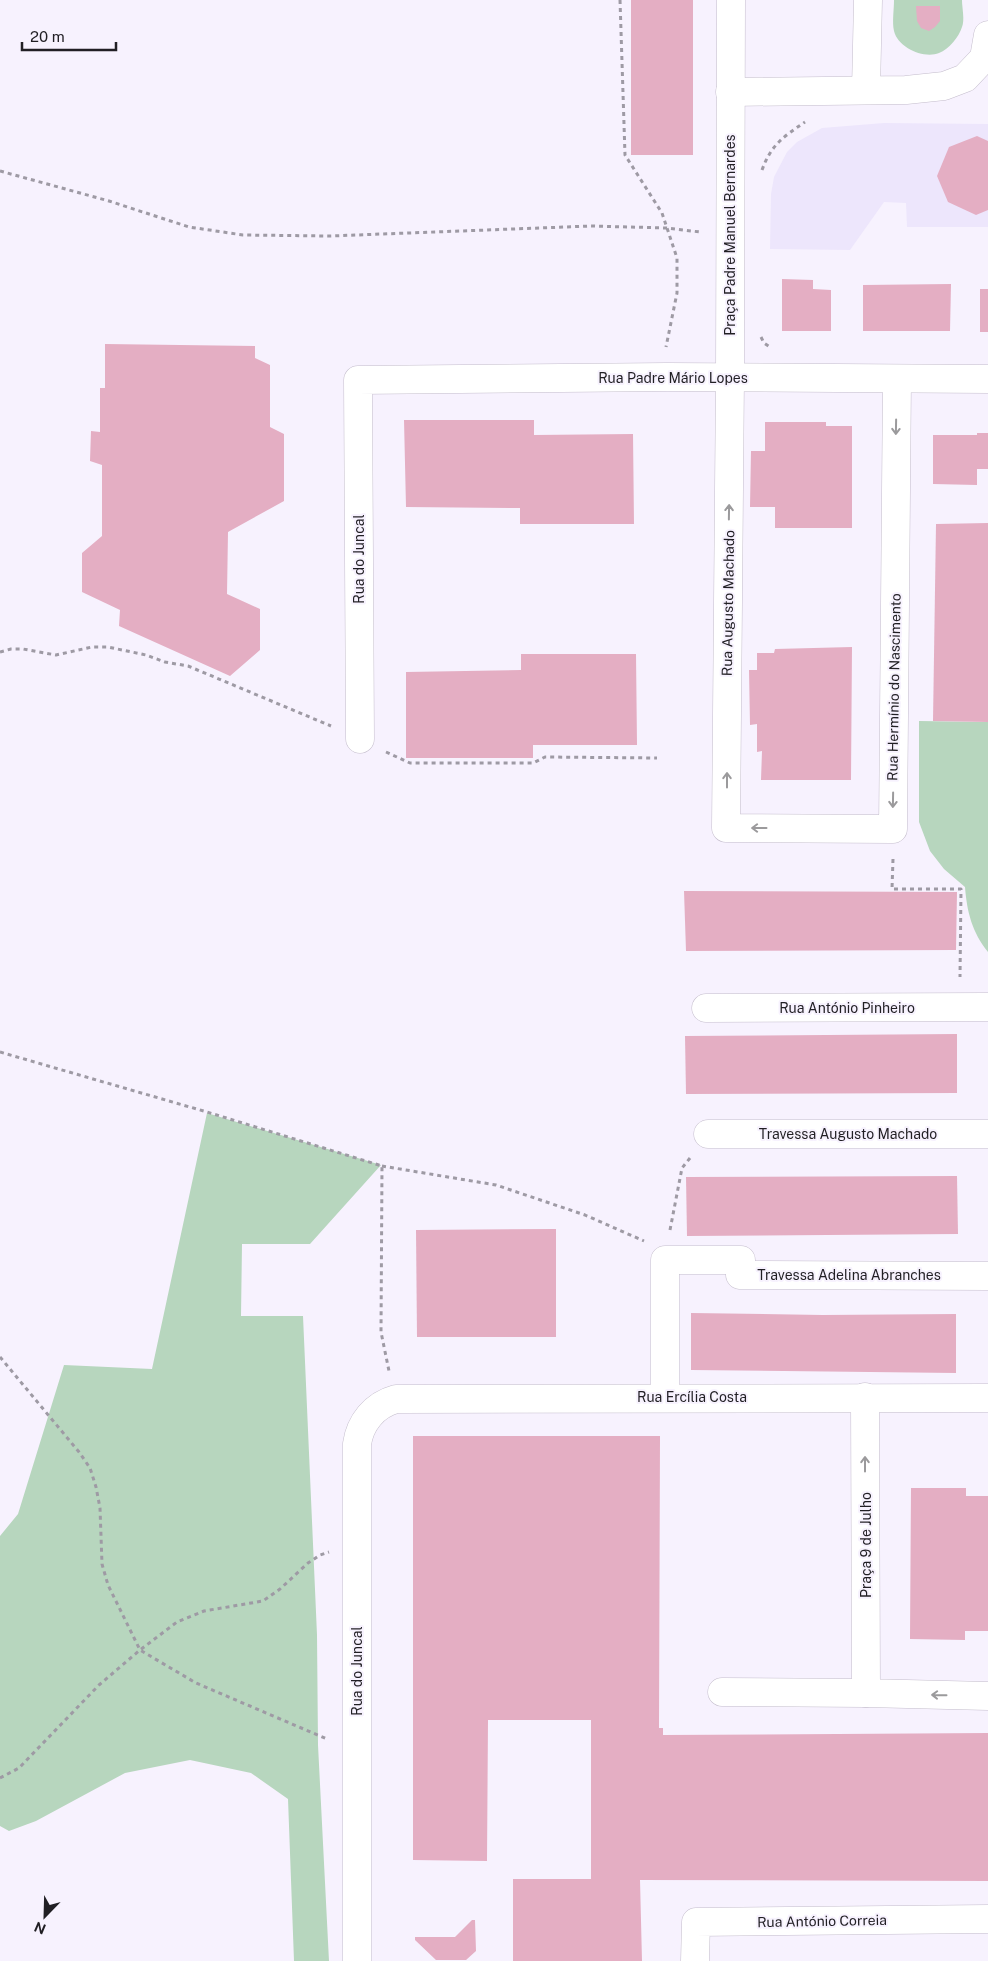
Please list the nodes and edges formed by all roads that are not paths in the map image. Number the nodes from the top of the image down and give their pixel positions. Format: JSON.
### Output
{"nodes":[{"id":1,"x":731,"y":0,"type":"edge"},
{"id":2,"x":868,"y":0,"type":"edge"},
{"id":3,"x":988,"y":35,"type":"edge"},
{"id":4,"x":866,"y":90,"type":"junction"},
{"id":5,"x":730,"y":92,"type":"junction"},
{"id":6,"x":730,"y":377,"type":"junction"},
{"id":7,"x":897,"y":379,"type":"junction"},
{"id":8,"x":988,"y":379,"type":"edge"},
{"id":9,"x":358,"y":380,"type":"joint"},
{"id":10,"x":360,"y":739,"type":"road end"},
{"id":11,"x":893,"y":828,"type":"joint"},
{"id":12,"x":988,"y":1007,"type":"edge"},
{"id":13,"x":706,"y":1008,"type":"dead end"},
{"id":14,"x":708,"y":1134,"type":"road end"},
{"id":15,"x":988,"y":1134,"type":"edge"},
{"id":16,"x":988,"y":1276,"type":"edge"},
{"id":17,"x":665,"y":1397,"type":"junction"},
{"id":18,"x":865,"y":1397,"type":"junction"},
{"id":19,"x":396,"y":1398,"type":"joint"},
{"id":20,"x":988,"y":1398,"type":"edge"},
{"id":21,"x":722,"y":1692,"type":"dead end"},
{"id":22,"x":866,"y":1693,"type":"junction"},
{"id":23,"x":988,"y":1696,"type":"edge"},
{"id":24,"x":988,"y":1919,"type":"edge"},
{"id":25,"x":357,"y":1961,"type":"edge"},
{"id":26,"x":695,"y":1961,"type":"edge"}],
"edges":[{"from":1,"to":5,"type":"street","name":"Praça Padre Manuel Bernardes"},
{"from":2,"to":4,"type":"street"},
{"from":3,"to":4,"type":"street"},
{"from":4,"to":5,"type":"street"},
{"from":5,"to":6,"type":"street","name":"Praça Padre Manuel Bernardes"},
{"from":6,"to":7,"type":"street","name":"Rua Padre Mário Lopes"},
{"from":6,"to":9,"type":"street","name":"Rua Padre Mário Lopes"},
{"from":11,"to":6,"type":"street","name":"Rua Augusto Machado","one_way":true},
{"from":7,"to":8,"type":"street","name":"Rua Padre Mário Lopes"},
{"from":7,"to":11,"type":"street","name":"Rua Hermínio do Nascimento","one_way":true},
{"from":9,"to":10,"type":"street","name":"Rua do Juncal"},
{"from":12,"to":13,"type":"street","name":"Rua António Pinheiro"},
{"from":14,"to":15,"type":"street","name":"Travessa Augusto Machado"},
{"from":16,"to":17,"type":"street","name":"Travessa Adelina Abranches"},
{"from":17,"to":18,"type":"street","name":"Rua Ercília Costa"},
{"from":17,"to":19,"type":"street","name":"Rua Ercília Costa"},
{"from":18,"to":20,"type":"street","name":"Rua Ercília Costa"},
{"from":22,"to":18,"type":"street","name":"Praça 9 de Julho","one_way":true},
{"from":19,"to":25,"type":"street","name":"Rua do Juncal"},
{"from":21,"to":22,"type":"street"},
{"from":23,"to":22,"type":"street","one_way":true},
{"from":24,"to":26,"type":"street","name":"Rua António Correia"}]}
